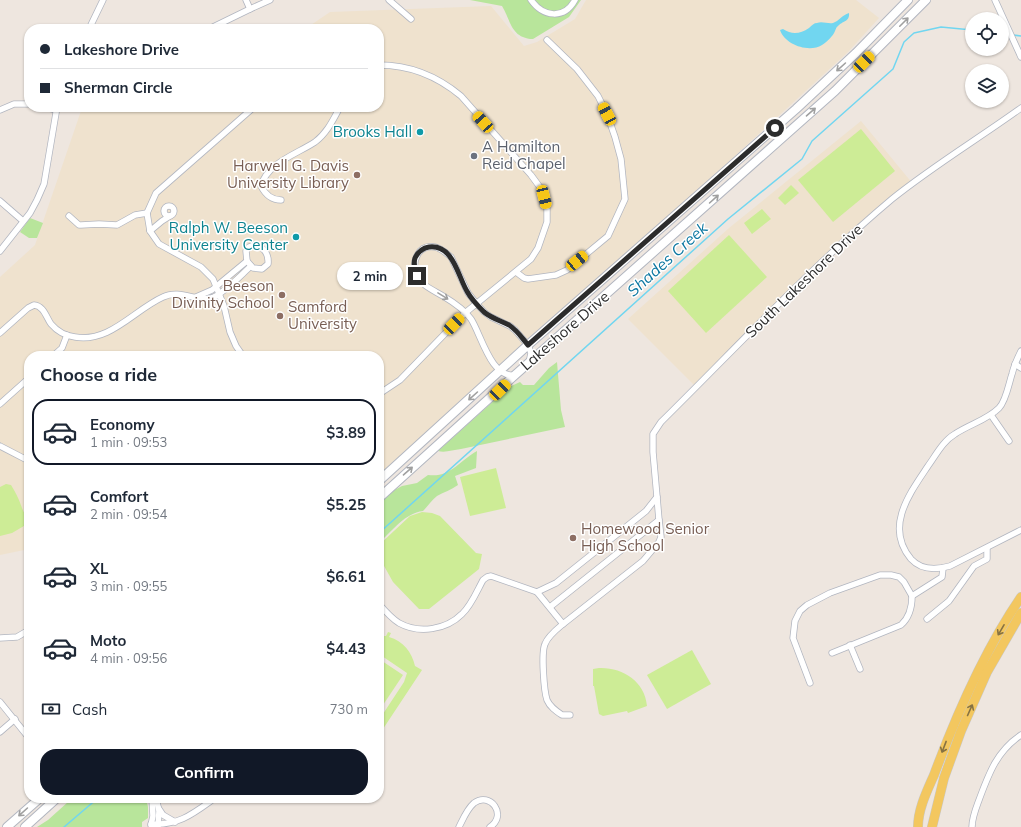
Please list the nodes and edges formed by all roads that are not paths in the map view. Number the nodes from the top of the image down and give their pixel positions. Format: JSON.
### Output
{"nodes":[{"id":1,"x":103,"y":0,"type":"edge"},
{"id":2,"x":246,"y":0,"type":"edge"},
{"id":3,"x":270,"y":0,"type":"edge"},
{"id":4,"x":390,"y":0,"type":"edge"},
{"id":5,"x":531,"y":0,"type":"edge"},
{"id":6,"x":575,"y":0,"type":"edge"},
{"id":7,"x":908,"y":0,"type":"edge"},
{"id":8,"x":926,"y":0,"type":"edge"},
{"id":9,"x":995,"y":0,"type":"edge"},
{"id":10,"x":250,"y":8,"type":"junction"},
{"id":11,"x":411,"y":19,"type":"dead end"},
{"id":12,"x":91,"y":24,"type":"edge"},
{"id":13,"x":219,"y":24,"type":"edge"},
{"id":14,"x":547,"y":40,"type":"dead end"},
{"id":15,"x":856,"y":53,"type":"junction"},
{"id":16,"x":1021,"y":57,"type":"edge"},
{"id":17,"x":864,"y":62,"type":"junction"},
{"id":18,"x":384,"y":65,"type":"edge"},
{"id":19,"x":24,"y":104,"type":"edge"},
{"id":20,"x":1021,"y":108,"type":"edge"},
{"id":21,"x":0,"y":110,"type":"edge"},
{"id":22,"x":56,"y":112,"type":"edge"},
{"id":23,"x":248,"y":112,"type":"edge"},
{"id":24,"x":337,"y":112,"type":"edge"},
{"id":25,"x":281,"y":200,"type":"dead end"},
{"id":26,"x":0,"y":201,"type":"edge"},
{"id":27,"x":164,"y":212,"type":"junction"},
{"id":28,"x":147,"y":213,"type":"junction"},
{"id":29,"x":70,"y":216,"type":"dead end"},
{"id":30,"x":170,"y":216,"type":"junction"},
{"id":31,"x":22,"y":221,"type":"junction"},
{"id":32,"x":162,"y":221,"type":"junction"},
{"id":33,"x":150,"y":231,"type":"junction"},
{"id":34,"x":0,"y":251,"type":"edge"},
{"id":35,"x":247,"y":261,"type":"junction"},
{"id":36,"x":251,"y":266,"type":"junction"},
{"id":37,"x":516,"y":272,"type":"junction"},
{"id":38,"x":217,"y":286,"type":"junction"},
{"id":39,"x":220,"y":293,"type":"junction"},
{"id":40,"x":195,"y":297,"type":"junction"},
{"id":41,"x":476,"y":303,"type":"junction"},
{"id":42,"x":465,"y":312,"type":"junction"},
{"id":43,"x":0,"y":333,"type":"edge"},
{"id":44,"x":67,"y":335,"type":"junction"},
{"id":45,"x":528,"y":345,"type":"junction"},
{"id":46,"x":59,"y":351,"type":"edge"},
{"id":47,"x":240,"y":351,"type":"edge"},
{"id":48,"x":1021,"y":351,"type":"edge"},
{"id":49,"x":529,"y":363,"type":"junction"},
{"id":50,"x":1015,"y":364,"type":"junction"},
{"id":51,"x":1021,"y":368,"type":"edge"},
{"id":52,"x":500,"y":371,"type":"junction"},
{"id":53,"x":515,"y":375,"type":"junction"},
{"id":54,"x":24,"y":382,"type":"edge"},
{"id":55,"x":384,"y":391,"type":"edge"},
{"id":56,"x":0,"y":404,"type":"edge"},
{"id":57,"x":991,"y":415,"type":"junction"},
{"id":58,"x":1009,"y":441,"type":"dead end"},
{"id":59,"x":0,"y":446,"type":"edge"},
{"id":60,"x":24,"y":458,"type":"edge"},
{"id":61,"x":384,"y":476,"type":"edge"},
{"id":62,"x":384,"y":493,"type":"edge"},
{"id":63,"x":657,"y":497,"type":"junction"},
{"id":64,"x":659,"y":520,"type":"junction"},
{"id":65,"x":1021,"y":530,"type":"edge"},
{"id":66,"x":987,"y":548,"type":"junction"},
{"id":67,"x":943,"y":568,"type":"junction"},
{"id":68,"x":537,"y":592,"type":"junction"},
{"id":69,"x":912,"y":596,"type":"junction"},
{"id":70,"x":1021,"y":597,"type":"edge"},
{"id":71,"x":550,"y":607,"type":"junction"},
{"id":72,"x":384,"y":609,"type":"edge"},
{"id":73,"x":1021,"y":613,"type":"edge"},
{"id":74,"x":926,"y":619,"type":"dead end"},
{"id":75,"x":564,"y":624,"type":"junction"},
{"id":76,"x":24,"y":633,"type":"edge"},
{"id":77,"x":0,"y":638,"type":"edge"},
{"id":78,"x":850,"y":645,"type":"junction"},
{"id":79,"x":832,"y":653,"type":"dead end"},
{"id":80,"x":860,"y":669,"type":"dead end"},
{"id":81,"x":810,"y":684,"type":"dead end"},
{"id":82,"x":0,"y":702,"type":"edge"},
{"id":83,"x":570,"y":715,"type":"dead end"},
{"id":84,"x":14,"y":719,"type":"junction"},
{"id":85,"x":0,"y":732,"type":"edge"},
{"id":86,"x":24,"y":732,"type":"edge"},
{"id":87,"x":1021,"y":734,"type":"edge"},
{"id":88,"x":34,"y":803,"type":"edge"},
{"id":89,"x":51,"y":803,"type":"edge"},
{"id":90,"x":152,"y":803,"type":"edge"},
{"id":91,"x":157,"y":803,"type":"edge"},
{"id":92,"x":208,"y":803,"type":"edge"},
{"id":93,"x":159,"y":810,"type":"junction"},
{"id":94,"x":175,"y":822,"type":"junction"},
{"id":95,"x":151,"y":825,"type":"edge"},
{"id":96,"x":916,"y":825,"type":"edge"},
{"id":97,"x":158,"y":826,"type":"edge"},
{"id":98,"x":7,"y":827,"type":"edge"},
{"id":99,"x":25,"y":827,"type":"edge"},
{"id":100,"x":458,"y":827,"type":"edge"},
{"id":101,"x":490,"y":827,"type":"edge"},
{"id":102,"x":932,"y":827,"type":"edge"},
{"id":103,"x":972,"y":827,"type":"edge"}],
"edges":[{"from":1,"to":12,"type":"street"},
{"from":2,"to":10,"type":"street"},
{"from":3,"to":10,"type":"street"},
{"from":4,"to":11,"type":"street"},
{"from":5,"to":6,"type":"street"},
{"from":7,"to":15,"type":"main road","name":"Lakeshore Drive"},
{"from":17,"to":8,"type":"main road","name":"Lakeshore Drive","one_way":true},
{"from":9,"to":16,"type":"street"},
{"from":10,"to":13,"type":"street"},
{"from":14,"to":37,"type":"street"},
{"from":15,"to":17,"type":"main road"},
{"from":15,"to":45,"type":"main road","name":"Lakeshore Drive","one_way":true},
{"from":49,"to":17,"type":"main road","name":"Lakeshore Drive","one_way":true},
{"from":18,"to":37,"type":"street"},
{"from":19,"to":21,"type":"street"},
{"from":20,"to":63,"type":"street","name":"South Lakeshore Drive"},
{"from":22,"to":31,"type":"street"},
{"from":23,"to":28,"type":"street"},
{"from":24,"to":25,"type":"street"},
{"from":26,"to":31,"type":"street"},
{"from":27,"to":30,"type":"street"},
{"from":27,"to":30,"type":"street"},
{"from":27,"to":32,"type":"street"},
{"from":28,"to":29,"type":"street"},
{"from":28,"to":33,"type":"street"},
{"from":30,"to":32,"type":"street"},
{"from":31,"to":34,"type":"street"},
{"from":32,"to":33,"type":"street"},
{"from":33,"to":38,"type":"street"},
{"from":35,"to":36,"type":"street"},
{"from":35,"to":36,"type":"street"},
{"from":35,"to":38,"type":"street"},
{"from":36,"to":39,"type":"street"},
{"from":37,"to":41,"type":"street"},
{"from":38,"to":39,"type":"street"},
{"from":38,"to":40,"type":"street"},
{"from":39,"to":40,"type":"street"},
{"from":39,"to":47,"type":"street"},
{"from":40,"to":44,"type":"street"},
{"from":41,"to":42,"type":"street"},
{"from":41,"to":42,"type":"street","one_way":true},
{"from":41,"to":45,"type":"street"},
{"from":42,"to":52,"type":"street"},
{"from":42,"to":55,"type":"street"},
{"from":43,"to":44,"type":"street"},
{"from":44,"to":46,"type":"street"},
{"from":45,"to":49,"type":"street"},
{"from":45,"to":52,"type":"main road","name":"Lakeshore Drive"},
{"from":48,"to":50,"type":"street"},
{"from":49,"to":53,"type":"main road","name":"Lakeshore Drive"},
{"from":50,"to":51,"type":"street"},
{"from":50,"to":57,"type":"street"},
{"from":52,"to":53,"type":"street"},
{"from":52,"to":61,"type":"main road","name":"Lakeshore Drive","one_way":true},
{"from":62,"to":53,"type":"main road","name":"Lakeshore Drive","one_way":true},
{"from":54,"to":56,"type":"street"},
{"from":57,"to":58,"type":"street"},
{"from":57,"to":67,"type":"street"},
{"from":59,"to":60,"type":"street"},
{"from":63,"to":64,"type":"street","name":"South Lakeshore Drive"},
{"from":63,"to":68,"type":"street"},
{"from":64,"to":71,"type":"street"},
{"from":64,"to":75,"type":"street","name":"South Lakeshore Drive"},
{"from":65,"to":66,"type":"street"},
{"from":66,"to":67,"type":"street"},
{"from":66,"to":74,"type":"street"},
{"from":67,"to":69,"type":"street"},
{"from":68,"to":71,"type":"street"},
{"from":68,"to":72,"type":"street"},
{"from":69,"to":78,"type":"street"},
{"from":69,"to":81,"type":"street"},
{"from":70,"to":96,"type":"main road","one_way":true},
{"from":71,"to":75,"type":"street"},
{"from":102,"to":73,"type":"main road","one_way":true},
{"from":75,"to":83,"type":"street","name":"South Lakeshore Drive"},
{"from":76,"to":77,"type":"street"},
{"from":78,"to":79,"type":"street"},
{"from":78,"to":80,"type":"street"},
{"from":82,"to":84,"type":"street"},
{"from":84,"to":85,"type":"street"},
{"from":84,"to":86,"type":"street"},
{"from":87,"to":103,"type":"street"},
{"from":88,"to":98,"type":"main road","one_way":true},
{"from":89,"to":99,"type":"main road"},
{"from":90,"to":95,"type":"street"},
{"from":91,"to":93,"type":"street"},
{"from":92,"to":94,"type":"street"},
{"from":93,"to":94,"type":"street"},
{"from":93,"to":97,"type":"street"},
{"from":94,"to":97,"type":"street"},
{"from":95,"to":97,"type":"street"},
{"from":100,"to":101,"type":"street"}]}
